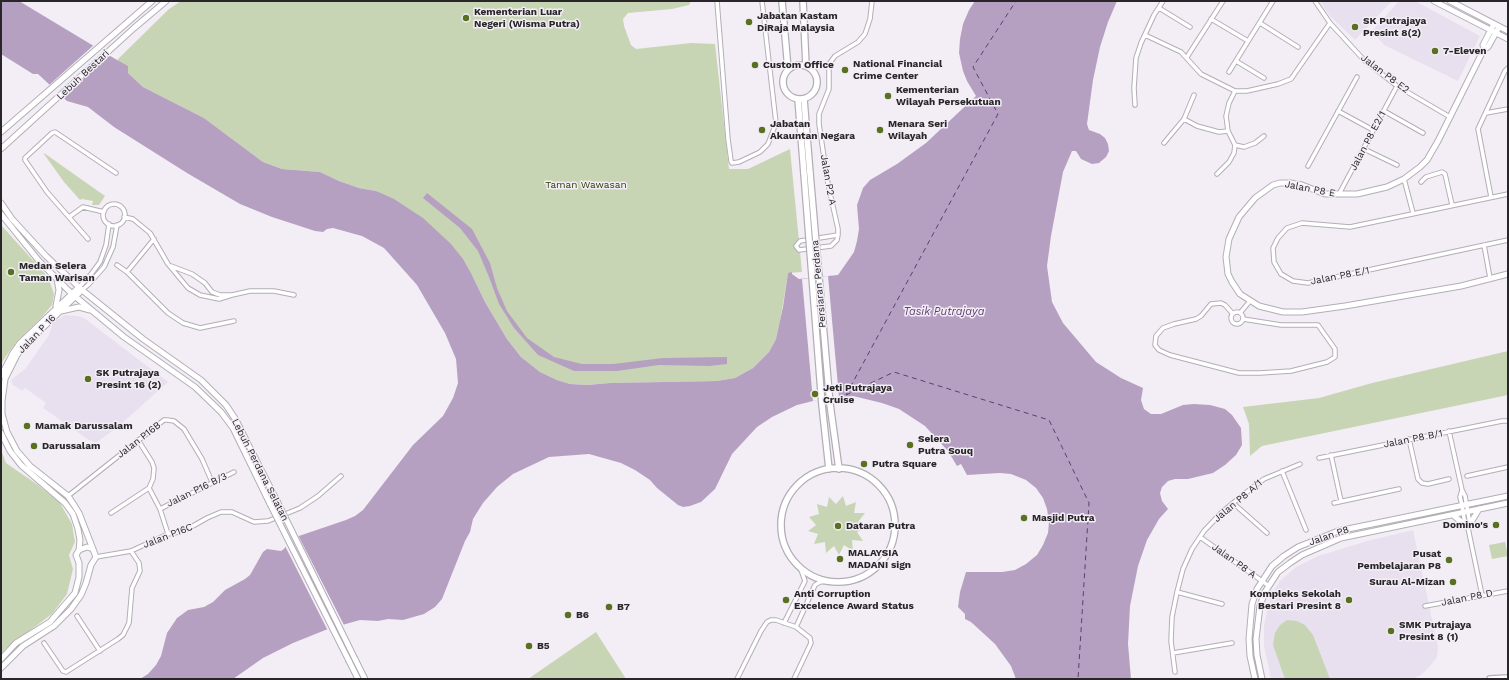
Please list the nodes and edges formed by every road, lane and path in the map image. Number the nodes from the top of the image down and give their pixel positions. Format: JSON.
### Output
{"nodes":[{"id":1,"x":152,"y":1,"type":"edge"},
{"id":2,"x":166,"y":1,"type":"edge"},
{"id":3,"x":718,"y":1,"type":"edge"},
{"id":4,"x":762,"y":1,"type":"edge"},
{"id":5,"x":782,"y":1,"type":"edge"},
{"id":6,"x":803,"y":1,"type":"edge"},
{"id":7,"x":872,"y":1,"type":"edge"},
{"id":8,"x":1163,"y":1,"type":"edge"},
{"id":9,"x":1222,"y":1,"type":"edge"},
{"id":10,"x":1273,"y":1,"type":"edge"},
{"id":11,"x":1315,"y":1,"type":"edge"},
{"id":12,"x":1434,"y":1,"type":"edge"},
{"id":13,"x":1450,"y":1,"type":"edge"},
{"id":14,"x":1159,"y":8,"type":"junction"},
{"id":15,"x":1211,"y":19,"type":"junction"},
{"id":16,"x":1330,"y":22,"type":"junction"},
{"id":17,"x":1260,"y":23,"type":"junction"},
{"id":18,"x":1496,"y":25,"type":"junction"},
{"id":19,"x":1190,"y":27,"type":"dead end"},
{"id":20,"x":1508,"y":31,"type":"edge"},
{"id":21,"x":1493,"y":32,"type":"junction"},
{"id":22,"x":1145,"y":36,"type":"junction"},
{"id":23,"x":1508,"y":39,"type":"edge"},
{"id":24,"x":1248,"y":41,"type":"junction"},
{"id":25,"x":1298,"y":47,"type":"dead end"},
{"id":26,"x":1186,"y":57,"type":"junction"},
{"id":27,"x":1236,"y":61,"type":"junction"},
{"id":28,"x":806,"y":66,"type":"junction"},
{"id":29,"x":1508,"y":68,"type":"edge"},
{"id":30,"x":788,"y":69,"type":"junction"},
{"id":31,"x":1229,"y":72,"type":"dead end"},
{"id":32,"x":1357,"y":77,"type":"dead end"},
{"id":33,"x":1264,"y":78,"type":"dead end"},
{"id":34,"x":1397,"y":86,"type":"junction"},
{"id":35,"x":1235,"y":91,"type":"junction"},
{"id":36,"x":1194,"y":95,"type":"dead end"},
{"id":37,"x":801,"y":99,"type":"junction"},
{"id":38,"x":1135,"y":105,"type":"dead end"},
{"id":39,"x":1508,"y":109,"type":"edge"},
{"id":40,"x":1338,"y":111,"type":"junction"},
{"id":41,"x":1384,"y":111,"type":"junction"},
{"id":42,"x":1486,"y":113,"type":"junction"},
{"id":43,"x":1450,"y":117,"type":"junction"},
{"id":44,"x":1184,"y":119,"type":"junction"},
{"id":45,"x":1374,"y":130,"type":"junction"},
{"id":46,"x":1228,"y":131,"type":"junction"},
{"id":47,"x":1,"y":132,"type":"edge"},
{"id":48,"x":1423,"y":133,"type":"dead end"},
{"id":49,"x":1264,"y":136,"type":"dead end"},
{"id":50,"x":1164,"y":143,"type":"dead end"},
{"id":51,"x":1235,"y":146,"type":"junction"},
{"id":52,"x":1364,"y":149,"type":"junction"},
{"id":53,"x":1,"y":150,"type":"edge"},
{"id":54,"x":1397,"y":165,"type":"dead end"},
{"id":55,"x":1308,"y":166,"type":"dead end"},
{"id":56,"x":116,"y":173,"type":"dead end"},
{"id":57,"x":807,"y":173,"type":"junction"},
{"id":58,"x":1217,"y":174,"type":"dead end"},
{"id":59,"x":1404,"y":179,"type":"junction"},
{"id":60,"x":1421,"y":182,"type":"dead end"},
{"id":61,"x":1508,"y":194,"type":"edge"},
{"id":62,"x":1339,"y":195,"type":"junction"},
{"id":63,"x":1491,"y":197,"type":"junction"},
{"id":64,"x":1,"y":202,"type":"edge"},
{"id":65,"x":1452,"y":205,"type":"junction"},
{"id":66,"x":104,"y":212,"type":"junction"},
{"id":67,"x":1413,"y":213,"type":"junction"},
{"id":68,"x":1,"y":214,"type":"edge"},
{"id":69,"x":68,"y":217,"type":"junction"},
{"id":70,"x":124,"y":217,"type":"junction"},
{"id":71,"x":1,"y":218,"type":"edge"},
{"id":72,"x":109,"y":224,"type":"junction"},
{"id":73,"x":9,"y":225,"type":"junction"},
{"id":74,"x":116,"y":225,"type":"junction"},
{"id":75,"x":838,"y":235,"type":"junction"},
{"id":76,"x":88,"y":239,"type":"dead end"},
{"id":77,"x":154,"y":239,"type":"junction"},
{"id":78,"x":1508,"y":240,"type":"edge"},
{"id":79,"x":1484,"y":245,"type":"junction"},
{"id":80,"x":117,"y":264,"type":"dead end"},
{"id":81,"x":168,"y":264,"type":"junction"},
{"id":82,"x":127,"y":272,"type":"junction"},
{"id":83,"x":185,"y":272,"type":"junction"},
{"id":84,"x":1508,"y":274,"type":"edge"},
{"id":85,"x":56,"y":278,"type":"junction"},
{"id":86,"x":180,"y":278,"type":"junction"},
{"id":87,"x":1490,"y":278,"type":"junction"},
{"id":88,"x":80,"y":288,"type":"junction"},
{"id":89,"x":212,"y":292,"type":"junction"},
{"id":90,"x":73,"y":295,"type":"junction"},
{"id":91,"x":232,"y":295,"type":"junction"},
{"id":92,"x":294,"y":295,"type":"dead end"},
{"id":93,"x":209,"y":297,"type":"junction"},
{"id":94,"x":1250,"y":301,"type":"junction"},
{"id":95,"x":58,"y":309,"type":"junction"},
{"id":96,"x":91,"y":310,"type":"junction"},
{"id":97,"x":1240,"y":313,"type":"junction"},
{"id":98,"x":1233,"y":314,"type":"junction"},
{"id":99,"x":1243,"y":319,"type":"junction"},
{"id":100,"x":234,"y":321,"type":"dead end"},
{"id":101,"x":1,"y":376,"type":"edge"},
{"id":102,"x":1508,"y":421,"type":"edge"},
{"id":103,"x":1449,"y":431,"type":"junction"},
{"id":104,"x":1,"y":433,"type":"edge"},
{"id":105,"x":138,"y":440,"type":"junction"},
{"id":106,"x":1409,"y":440,"type":"junction"},
{"id":107,"x":1331,"y":455,"type":"junction"},
{"id":108,"x":1319,"y":458,"type":"dead end"},
{"id":109,"x":1300,"y":464,"type":"dead end"},
{"id":110,"x":1508,"y":467,"type":"edge"},
{"id":111,"x":829,"y":469,"type":"junction"},
{"id":112,"x":839,"y":469,"type":"junction"},
{"id":113,"x":1282,"y":471,"type":"junction"},
{"id":114,"x":234,"y":472,"type":"dead end"},
{"id":115,"x":341,"y":476,"type":"dead end"},
{"id":116,"x":1467,"y":476,"type":"dead end"},
{"id":117,"x":1449,"y":479,"type":"dead end"},
{"id":118,"x":212,"y":482,"type":"junction"},
{"id":119,"x":149,"y":488,"type":"junction"},
{"id":120,"x":1399,"y":489,"type":"dead end"},
{"id":121,"x":68,"y":496,"type":"junction"},
{"id":122,"x":1508,"y":496,"type":"edge"},
{"id":123,"x":1341,"y":501,"type":"junction"},
{"id":124,"x":1233,"y":503,"type":"junction"},
{"id":125,"x":1334,"y":503,"type":"dead end"},
{"id":126,"x":1464,"y":504,"type":"junction"},
{"id":127,"x":1508,"y":504,"type":"edge"},
{"id":128,"x":160,"y":508,"type":"junction"},
{"id":129,"x":1479,"y":509,"type":"junction"},
{"id":130,"x":1466,"y":512,"type":"junction"},
{"id":131,"x":111,"y":513,"type":"dead end"},
{"id":132,"x":1453,"y":515,"type":"junction"},
{"id":133,"x":1468,"y":525,"type":"junction"},
{"id":134,"x":1306,"y":530,"type":"dead end"},
{"id":135,"x":1267,"y":533,"type":"dead end"},
{"id":136,"x":168,"y":534,"type":"junction"},
{"id":137,"x":1200,"y":537,"type":"junction"},
{"id":138,"x":93,"y":549,"type":"junction"},
{"id":139,"x":79,"y":550,"type":"junction"},
{"id":140,"x":131,"y":551,"type":"junction"},
{"id":141,"x":96,"y":557,"type":"junction"},
{"id":142,"x":79,"y":564,"type":"junction"},
{"id":143,"x":91,"y":565,"type":"junction"},
{"id":144,"x":800,"y":567,"type":"junction"},
{"id":145,"x":1262,"y":581,"type":"junction"},
{"id":146,"x":829,"y":582,"type":"junction"},
{"id":147,"x":1269,"y":586,"type":"junction"},
{"id":148,"x":1508,"y":590,"type":"edge"},
{"id":149,"x":1177,"y":592,"type":"junction"},
{"id":150,"x":1482,"y":595,"type":"junction"},
{"id":151,"x":1222,"y":604,"type":"dead end"},
{"id":152,"x":1425,"y":606,"type":"dead end"},
{"id":153,"x":77,"y":616,"type":"dead end"},
{"id":154,"x":784,"y":623,"type":"junction"},
{"id":155,"x":796,"y":628,"type":"junction"},
{"id":156,"x":44,"y":643,"type":"dead end"},
{"id":157,"x":1232,"y":643,"type":"dead end"},
{"id":158,"x":100,"y":651,"type":"junction"},
{"id":159,"x":1172,"y":653,"type":"junction"},
{"id":160,"x":1,"y":659,"type":"edge"},
{"id":161,"x":1,"y":668,"type":"edge"},
{"id":162,"x":1175,"y":672,"type":"dead end"},
{"id":163,"x":1508,"y":678,"type":"edge"},
{"id":164,"x":358,"y":679,"type":"edge"},
{"id":165,"x":365,"y":679,"type":"edge"},
{"id":166,"x":737,"y":679,"type":"edge"},
{"id":167,"x":794,"y":679,"type":"edge"},
{"id":168,"x":1255,"y":679,"type":"edge"},
{"id":169,"x":1262,"y":679,"type":"edge"},
{"id":170,"x":1490,"y":679,"type":"edge"}],
"edges":[{"from":1,"to":47,"type":"street","name":"Lebuh Bestari"},
{"from":2,"to":53,"type":"street","name":"Lebuh Bestari"},
{"from":3,"to":4,"type":"street"},
{"from":5,"to":30,"type":"main road"},
{"from":6,"to":28,"type":"main road"},
{"from":7,"to":75,"type":"street","name":"Jalan P2 A"},
{"from":8,"to":14,"type":"street"},
{"from":9,"to":15,"type":"street"},
{"from":10,"to":17,"type":"street"},
{"from":11,"to":16,"type":"street","name":"Jalan P8 E2"},
{"from":12,"to":21,"type":"street"},
{"from":13,"to":18,"type":"street"},
{"from":14,"to":19,"type":"street"},
{"from":14,"to":22,"type":"street"},
{"from":15,"to":24,"type":"street"},
{"from":15,"to":26,"type":"street"},
{"from":16,"to":34,"type":"street","name":"Jalan P8 E2"},
{"from":16,"to":35,"type":"street"},
{"from":17,"to":24,"type":"street"},
{"from":17,"to":25,"type":"street"},
{"from":18,"to":20,"type":"street"},
{"from":18,"to":21,"type":"street","name":"Jalan P8 E"},
{"from":21,"to":23,"type":"street"},
{"from":21,"to":43,"type":"street","name":"Jalan P8 E"},
{"from":22,"to":26,"type":"street"},
{"from":22,"to":38,"type":"street"},
{"from":24,"to":27,"type":"street"},
{"from":26,"to":35,"type":"street"},
{"from":27,"to":31,"type":"street"},
{"from":27,"to":33,"type":"street"},
{"from":28,"to":30,"type":"main road"},
{"from":28,"to":37,"type":"main road"},
{"from":29,"to":42,"type":"street"},
{"from":30,"to":37,"type":"main road"},
{"from":32,"to":40,"type":"street"},
{"from":34,"to":41,"type":"street","name":"Jalan P8 E2/1"},
{"from":34,"to":43,"type":"street","name":"Jalan P8 E2"},
{"from":35,"to":46,"type":"street"},
{"from":36,"to":44,"type":"street"},
{"from":37,"to":57,"type":"main road","name":"Persiaran Perdana"},
{"from":39,"to":42,"type":"street"},
{"from":40,"to":45,"type":"street"},
{"from":40,"to":55,"type":"street"},
{"from":41,"to":45,"type":"street","name":"Jalan P8 E2/1"},
{"from":41,"to":48,"type":"street"},
{"from":42,"to":63,"type":"street"},
{"from":43,"to":59,"type":"street","name":"Jalan P8 E"},
{"from":44,"to":46,"type":"street"},
{"from":44,"to":50,"type":"street"},
{"from":45,"to":52,"type":"street","name":"Jalan P8 E2/1"},
{"from":46,"to":51,"type":"street"},
{"from":49,"to":51,"type":"street"},
{"from":51,"to":58,"type":"street"},
{"from":52,"to":54,"type":"street"},
{"from":52,"to":62,"type":"street","name":"Jalan P8 E2/1"},
{"from":56,"to":69,"type":"street"},
{"from":57,"to":111,"type":"main road","name":"Persiaran Perdana","bridge":true},
{"from":57,"to":112,"type":"main road","name":"Persiaran Perdana","bridge":true},
{"from":59,"to":62,"type":"street","name":"Jalan P8 E"},
{"from":59,"to":67,"type":"street"},
{"from":60,"to":65,"type":"street"},
{"from":61,"to":63,"type":"street","name":"Jalan P8 E/1"},
{"from":62,"to":94,"type":"street","name":"Jalan P8 E"},
{"from":63,"to":65,"type":"street","name":"Jalan P8 E/1"},
{"from":64,"to":88,"type":"street","name":"Lebuh Perdana Selatan"},
{"from":65,"to":67,"type":"street","name":"Jalan P8 E/1"},
{"from":66,"to":69,"type":"street"},
{"from":66,"to":70,"type":"street"},
{"from":66,"to":72,"type":"street"},
{"from":67,"to":79,"type":"street","name":"Jalan P8 E/1"},
{"from":68,"to":73,"type":"street","name":"Lebuh Perdana Selatan"},
{"from":69,"to":76,"type":"street"},
{"from":70,"to":74,"type":"street"},
{"from":70,"to":77,"type":"street"},
{"from":71,"to":73,"type":"street"},
{"from":72,"to":74,"type":"street"},
{"from":72,"to":88,"type":"street","name":"Jalan P 16"},
{"from":73,"to":85,"type":"street","name":"Lebuh Perdana Selatan"},
{"from":74,"to":88,"type":"street","name":"Jalan P 16"},
{"from":75,"to":75,"type":"street"},
{"from":77,"to":81,"type":"street"},
{"from":77,"to":82,"type":"street"},
{"from":78,"to":79,"type":"street","name":"Jalan P8 E/1"},
{"from":79,"to":87,"type":"street"},
{"from":80,"to":82,"type":"street"},
{"from":81,"to":83,"type":"street"},
{"from":81,"to":86,"type":"street"},
{"from":82,"to":100,"type":"street"},
{"from":83,"to":86,"type":"street"},
{"from":83,"to":89,"type":"street"},
{"from":84,"to":87,"type":"street","name":"Jalan P8 E"},
{"from":85,"to":90,"type":"street","name":"Lebuh Perdana Selatan"},
{"from":85,"to":95,"type":"street"},
{"from":86,"to":93,"type":"street"},
{"from":87,"to":94,"type":"street","name":"Jalan P8 E"},
{"from":88,"to":90,"type":"street","name":"Jalan P 16"},
{"from":88,"to":165,"type":"street","name":"Lebuh Perdana Selatan","bridge":true},
{"from":89,"to":91,"type":"street"},
{"from":89,"to":93,"type":"street"},
{"from":90,"to":95,"type":"street","name":"Jalan P 16"},
{"from":90,"to":96,"type":"street","name":"Lebuh Perdana Selatan"},
{"from":91,"to":92,"type":"street"},
{"from":91,"to":93,"type":"street"},
{"from":94,"to":97,"type":"street"},
{"from":95,"to":96,"type":"street"},
{"from":95,"to":101,"type":"street","name":"Jalan P 16"},
{"from":95,"to":121,"type":"street","name":"Jalan P 16"},
{"from":96,"to":164,"type":"street","name":"Lebuh Perdana Selatan","bridge":true},
{"from":97,"to":98,"type":"street"},
{"from":97,"to":99,"type":"street"},
{"from":98,"to":99,"type":"street"},
{"from":98,"to":99,"type":"street"},
{"from":102,"to":103,"type":"street","name":"Jalan P8 B/1"},
{"from":103,"to":106,"type":"street","name":"Jalan P8 B/1"},
{"from":103,"to":126,"type":"street"},
{"from":104,"to":139,"type":"street"},
{"from":105,"to":118,"type":"street","name":"Jalan P16B"},
{"from":105,"to":119,"type":"street"},
{"from":105,"to":121,"type":"street","name":"Jalan P16B"},
{"from":106,"to":107,"type":"street","name":"Jalan P8 B/1"},
{"from":106,"to":117,"type":"street"},
{"from":107,"to":108,"type":"street","name":"Jalan P8 B/1"},
{"from":107,"to":123,"type":"street"},
{"from":109,"to":113,"type":"street","name":"Jalan P8 A/1"},
{"from":110,"to":116,"type":"street"},
{"from":111,"to":112,"type":"main road"},
{"from":111,"to":144,"type":"main road"},
{"from":112,"to":146,"type":"main road"},
{"from":113,"to":124,"type":"street","name":"Jalan P8 A/1"},
{"from":113,"to":134,"type":"street"},
{"from":114,"to":118,"type":"street","name":"Jalan P16 B/3"},
{"from":115,"to":136,"type":"street","name":"Jalan P16C"},
{"from":118,"to":128,"type":"street","name":"Jalan P16 B/3"},
{"from":119,"to":128,"type":"street"},
{"from":119,"to":131,"type":"street"},
{"from":120,"to":123,"type":"street"},
{"from":121,"to":138,"type":"street","name":"Jalan P 16"},
{"from":122,"to":126,"type":"street","name":"Jalan P8"},
{"from":123,"to":125,"type":"street"},
{"from":124,"to":135,"type":"street"},
{"from":124,"to":137,"type":"street","name":"Jalan P8 A/1"},
{"from":126,"to":130,"type":"street"},
{"from":126,"to":145,"type":"street","name":"Jalan P8"},
{"from":127,"to":129,"type":"street","name":"Jalan P8"},
{"from":128,"to":136,"type":"street"},
{"from":129,"to":130,"type":"street","name":"Jalan P8"},
{"from":129,"to":133,"type":"street"},
{"from":130,"to":132,"type":"street","name":"Jalan P8"},
{"from":130,"to":133,"type":"street"},
{"from":132,"to":133,"type":"street"},
{"from":132,"to":147,"type":"street","name":"Jalan P8"},
{"from":133,"to":150,"type":"street"},
{"from":136,"to":140,"type":"street","name":"Jalan P16C"},
{"from":137,"to":145,"type":"street","name":"Jalan P8 A"},
{"from":137,"to":149,"type":"street","name":"Jalan P8 A/1"},
{"from":138,"to":139,"type":"street"},
{"from":138,"to":141,"type":"street","name":"Jalan P 16"},
{"from":139,"to":142,"type":"street"},
{"from":140,"to":141,"type":"street","name":"Jalan P16C"},
{"from":140,"to":158,"type":"street"},
{"from":141,"to":143,"type":"street"},
{"from":142,"to":143,"type":"street"},
{"from":142,"to":160,"type":"street"},
{"from":143,"to":161,"type":"street"},
{"from":144,"to":146,"type":"main road"},
{"from":144,"to":154,"type":"street"},
{"from":145,"to":147,"type":"street","name":"Jalan P8 A"},
{"from":145,"to":168,"type":"street","name":"Jalan P8"},
{"from":146,"to":155,"type":"street"},
{"from":147,"to":169,"type":"street","name":"Jalan P8"},
{"from":148,"to":150,"type":"street","name":"Jalan P8 D"},
{"from":149,"to":151,"type":"street"},
{"from":149,"to":159,"type":"street","name":"Jalan P8 A/1"},
{"from":150,"to":152,"type":"street","name":"Jalan P8 D"},
{"from":153,"to":158,"type":"street"},
{"from":154,"to":155,"type":"street"},
{"from":154,"to":166,"type":"street"},
{"from":155,"to":167,"type":"street"},
{"from":156,"to":158,"type":"street"},
{"from":157,"to":159,"type":"street"},
{"from":159,"to":162,"type":"street","name":"Jalan P8 A/1"},
{"from":163,"to":170,"type":"main road"}]}
